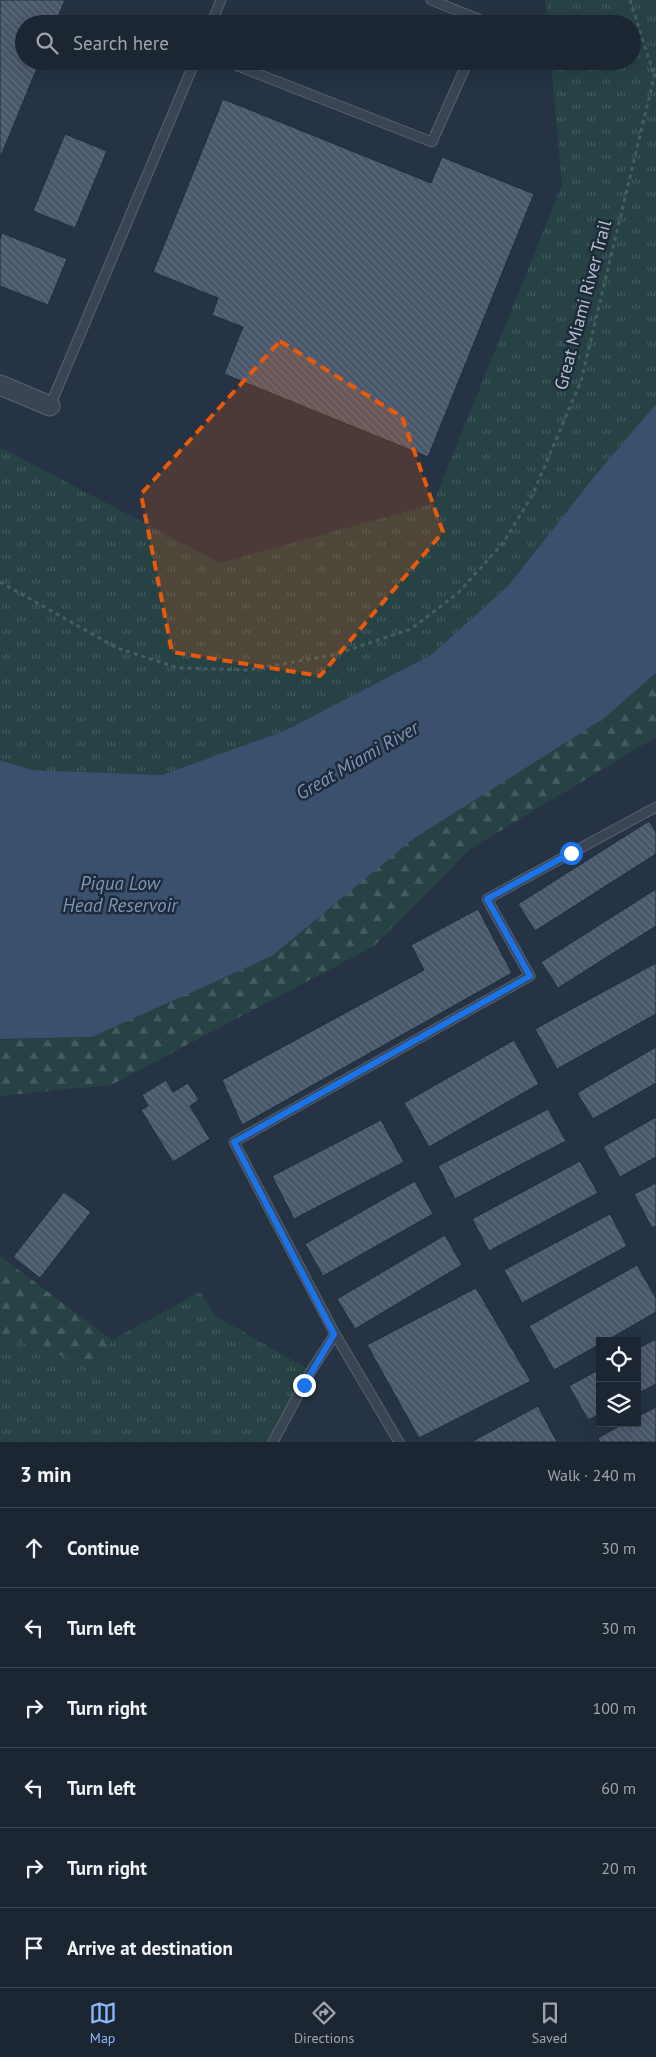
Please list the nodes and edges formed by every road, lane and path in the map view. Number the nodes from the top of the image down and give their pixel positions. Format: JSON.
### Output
{"nodes":[{"id":1,"x":221,"y":0,"type":"edge"},
{"id":2,"x":431,"y":0,"type":"edge"},
{"id":3,"x":630,"y":0,"type":"edge"},
{"id":4,"x":215,"y":15,"type":"edge"},
{"id":5,"x":468,"y":15,"type":"edge"},
{"id":6,"x":635,"y":15,"type":"edge"},
{"id":7,"x":641,"y":35,"type":"edge"},
{"id":8,"x":656,"y":69,"type":"edge"},
{"id":9,"x":191,"y":70,"type":"edge"},
{"id":10,"x":247,"y":70,"type":"edge"},
{"id":11,"x":464,"y":70,"type":"edge"},
{"id":12,"x":654,"y":76,"type":"junction"},
{"id":13,"x":0,"y":385,"type":"edge"},
{"id":14,"x":50,"y":406,"type":"joint"},
{"id":15,"x":0,"y":582,"type":"edge"},
{"id":16,"x":656,"y":807,"type":"edge"},
{"id":17,"x":334,"y":1334,"type":"junction"},
{"id":18,"x":273,"y":1442,"type":"edge"},
{"id":19,"x":399,"y":1442,"type":"edge"}],
"edges":[{"from":1,"to":4,"type":"lane"},
{"from":2,"to":5,"type":"lane"},
{"from":3,"to":6,"type":"path"},
{"from":7,"to":12,"type":"path"},
{"from":8,"to":12,"type":"path","name":"Great Miami River Trail"},
{"from":9,"to":14,"type":"lane"},
{"from":10,"to":11,"type":"lane"},
{"from":12,"to":15,"type":"path","name":"Great Miami River Trail"},
{"from":13,"to":14,"type":"street"},
{"from":16,"to":17,"type":"lane"},
{"from":17,"to":18,"type":"lane"},
{"from":17,"to":19,"type":"lane"}]}
